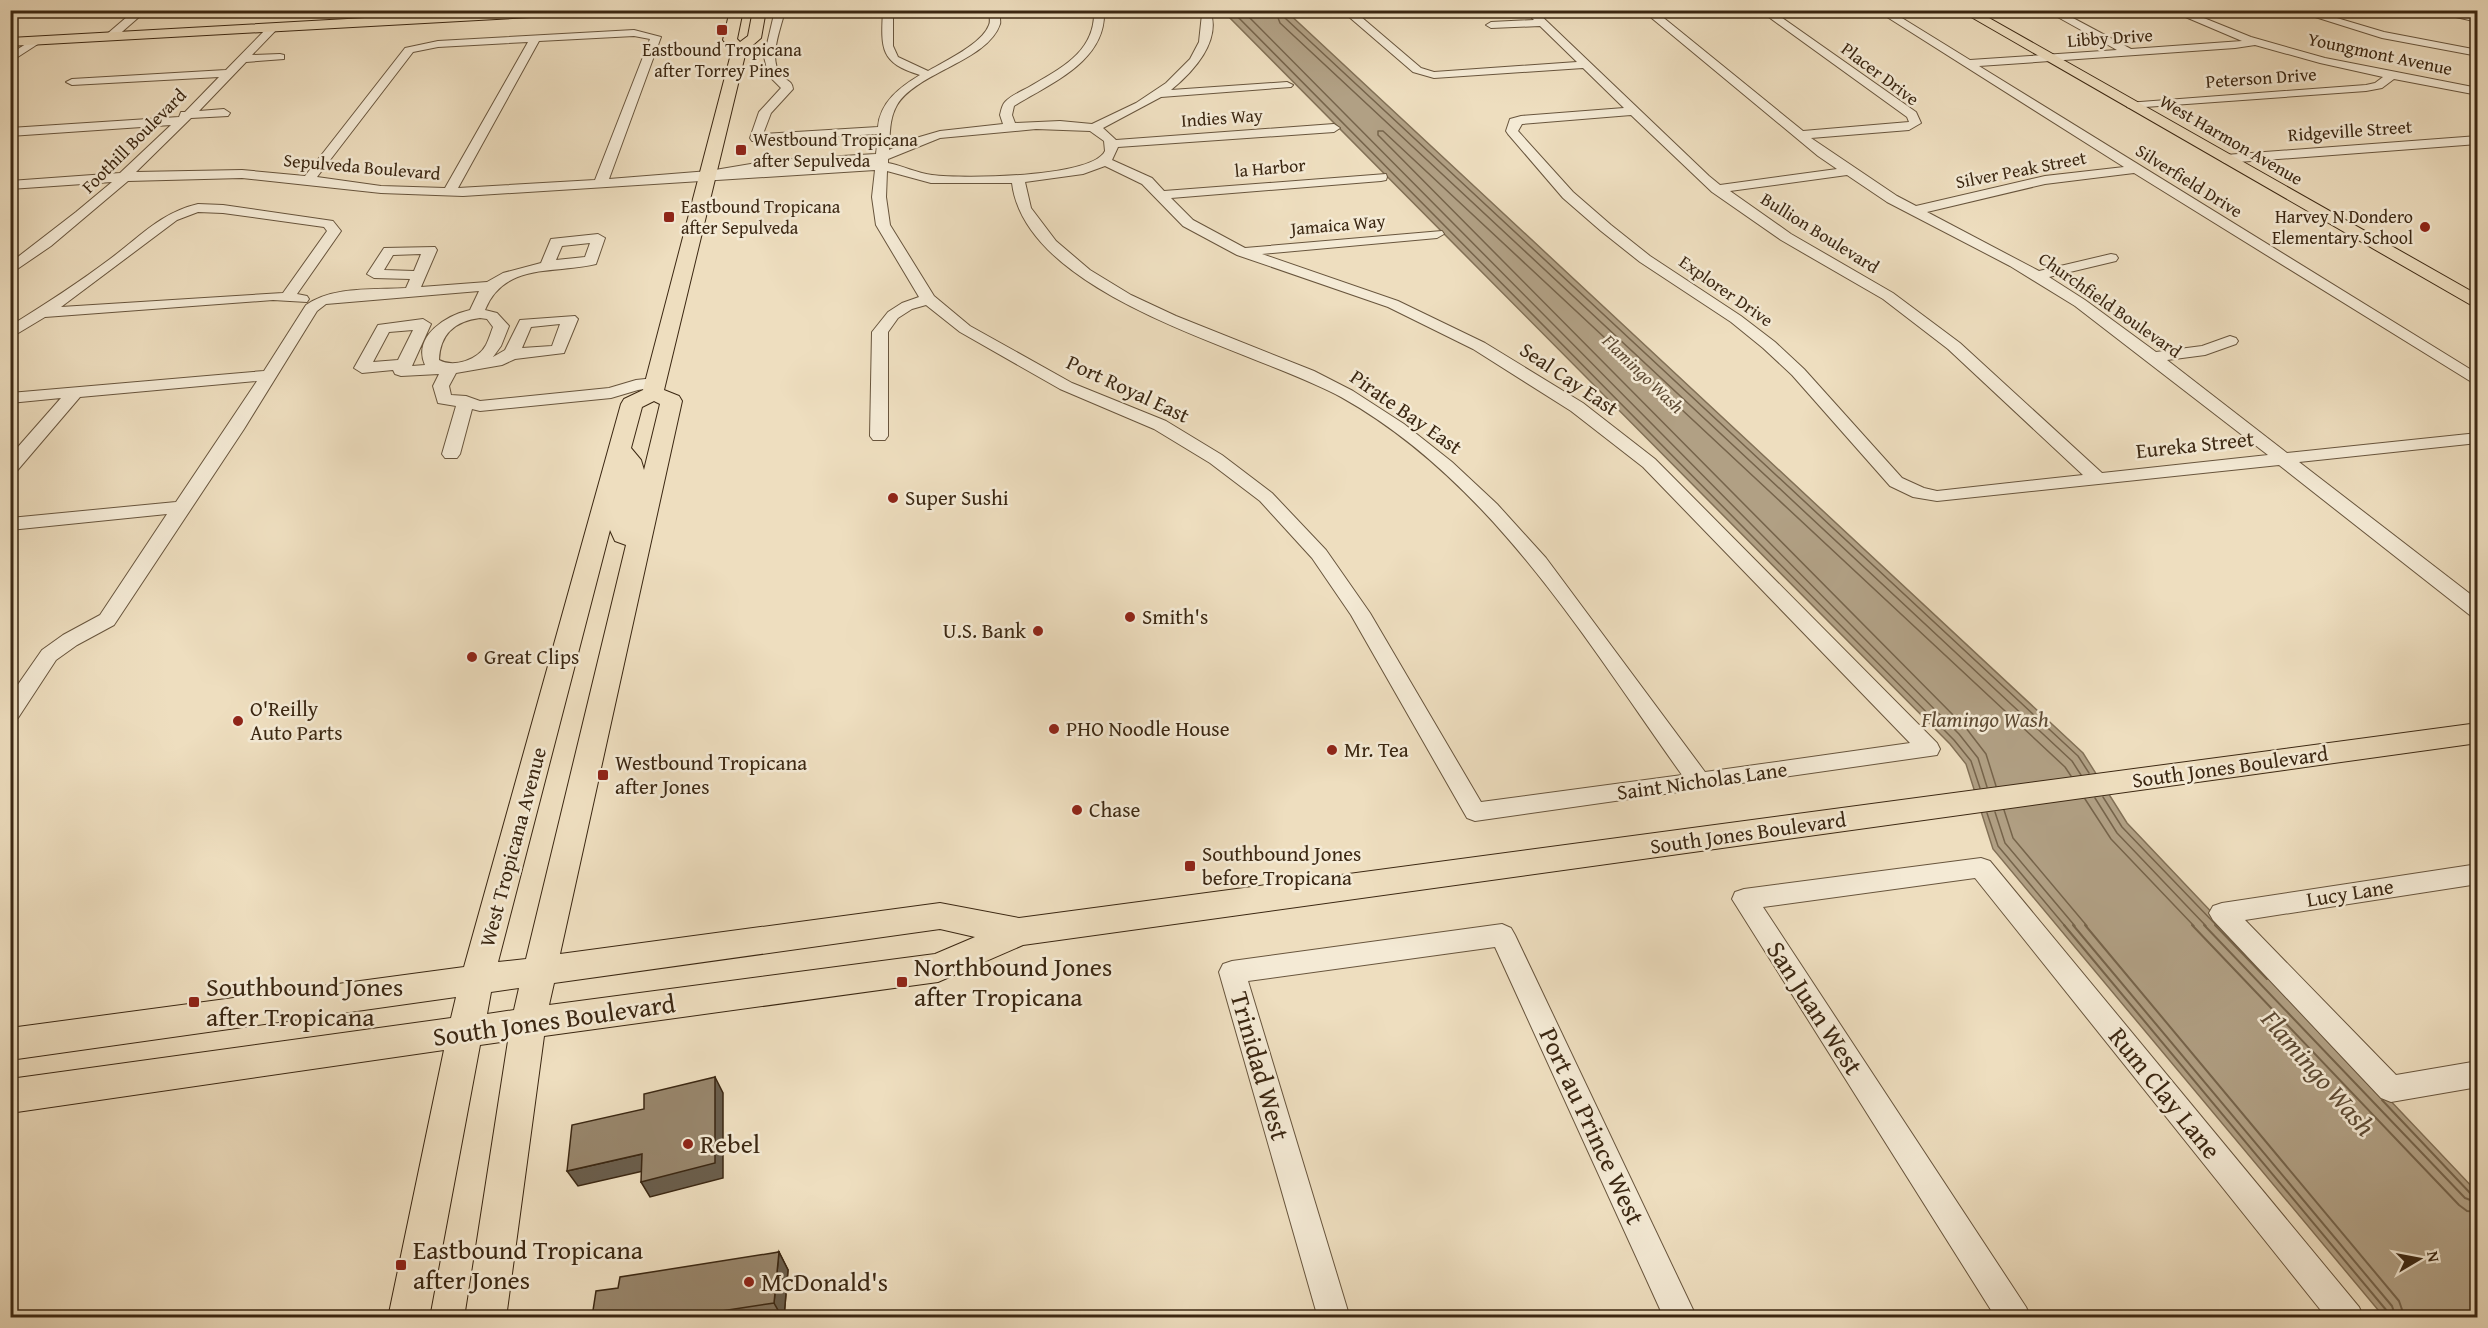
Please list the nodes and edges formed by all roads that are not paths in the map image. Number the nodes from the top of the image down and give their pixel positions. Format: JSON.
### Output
{"nodes":[{"id":1,"x":142,"y":10,"type":"edge"},
{"id":2,"x":586,"y":10,"type":"edge"},
{"id":3,"x":737,"y":10,"type":"edge"},
{"id":4,"x":760,"y":10,"type":"edge"},
{"id":5,"x":783,"y":10,"type":"edge"},
{"id":6,"x":888,"y":10,"type":"edge"},
{"id":7,"x":994,"y":10,"type":"edge"},
{"id":8,"x":1099,"y":10,"type":"edge"},
{"id":9,"x":1205,"y":10,"type":"edge"},
{"id":10,"x":1346,"y":10,"type":"edge"},
{"id":11,"x":1529,"y":10,"type":"edge"},
{"id":12,"x":1647,"y":10,"type":"edge"},
{"id":13,"x":1764,"y":10,"type":"edge"},
{"id":14,"x":1881,"y":10,"type":"edge"},
{"id":15,"x":1965,"y":10,"type":"edge"},
{"id":16,"x":2050,"y":10,"type":"edge"},
{"id":17,"x":2174,"y":10,"type":"edge"},
{"id":18,"x":2298,"y":10,"type":"edge"},
{"id":19,"x":2430,"y":10,"type":"edge"},
{"id":20,"x":2478,"y":19,"type":"edge"},
{"id":21,"x":1542,"y":23,"type":"junction"},
{"id":22,"x":1491,"y":25,"type":"dead end"},
{"id":23,"x":274,"y":27,"type":"junction"},
{"id":24,"x":111,"y":36,"type":"junction"},
{"id":25,"x":536,"y":38,"type":"junction"},
{"id":26,"x":36,"y":40,"type":"junction"},
{"id":27,"x":2256,"y":41,"type":"junction"},
{"id":28,"x":10,"y":42,"type":"edge"},
{"id":29,"x":739,"y":49,"type":"junction"},
{"id":30,"x":2130,"y":53,"type":"junction"},
{"id":31,"x":2478,"y":53,"type":"edge"},
{"id":32,"x":280,"y":57,"type":"dead end"},
{"id":33,"x":10,"y":58,"type":"edge"},
{"id":34,"x":2048,"y":58,"type":"junction"},
{"id":35,"x":243,"y":59,"type":"junction"},
{"id":36,"x":1966,"y":64,"type":"junction"},
{"id":37,"x":1585,"y":65,"type":"junction"},
{"id":38,"x":228,"y":73,"type":"junction"},
{"id":39,"x":928,"y":74,"type":"junction"},
{"id":40,"x":2391,"y":76,"type":"junction"},
{"id":41,"x":72,"y":82,"type":"dead end"},
{"id":42,"x":1287,"y":85,"type":"dead end"},
{"id":43,"x":2478,"y":92,"type":"edge"},
{"id":44,"x":1155,"y":94,"type":"junction"},
{"id":45,"x":2131,"y":105,"type":"junction"},
{"id":46,"x":1632,"y":111,"type":"junction"},
{"id":47,"x":224,"y":113,"type":"dead end"},
{"id":48,"x":182,"y":118,"type":"junction"},
{"id":49,"x":1011,"y":128,"type":"junction"},
{"id":50,"x":1094,"y":128,"type":"junction"},
{"id":51,"x":1334,"y":128,"type":"dead end"},
{"id":52,"x":883,"y":130,"type":"junction"},
{"id":53,"x":10,"y":132,"type":"edge"},
{"id":54,"x":1800,"y":135,"type":"junction"},
{"id":55,"x":2478,"y":140,"type":"edge"},
{"id":56,"x":1112,"y":144,"type":"junction"},
{"id":57,"x":2225,"y":159,"type":"junction"},
{"id":58,"x":881,"y":161,"type":"junction"},
{"id":59,"x":1106,"y":162,"type":"junction"},
{"id":60,"x":2136,"y":169,"type":"junction"},
{"id":61,"x":1848,"y":171,"type":"junction"},
{"id":62,"x":709,"y":175,"type":"junction"},
{"id":63,"x":124,"y":177,"type":"junction"},
{"id":64,"x":1018,"y":177,"type":"junction"},
{"id":65,"x":1382,"y":177,"type":"dead end"},
{"id":66,"x":309,"y":179,"type":"junction"},
{"id":67,"x":601,"y":183,"type":"junction"},
{"id":68,"x":10,"y":185,"type":"edge"},
{"id":69,"x":1717,"y":189,"type":"junction"},
{"id":70,"x":449,"y":192,"type":"junction"},
{"id":71,"x":1161,"y":195,"type":"junction"},
{"id":72,"x":1914,"y":211,"type":"junction"},
{"id":73,"x":1437,"y":234,"type":"dead end"},
{"id":74,"x":1242,"y":252,"type":"junction"},
{"id":75,"x":2111,"y":258,"type":"dead end"},
{"id":76,"x":547,"y":265,"type":"dead end"},
{"id":77,"x":10,"y":270,"type":"edge"},
{"id":78,"x":419,"y":275,"type":"dead end"},
{"id":79,"x":2037,"y":276,"type":"junction"},
{"id":80,"x":491,"y":286,"type":"junction"},
{"id":81,"x":411,"y":292,"type":"junction"},
{"id":82,"x":288,"y":296,"type":"junction"},
{"id":83,"x":928,"y":299,"type":"junction"},
{"id":84,"x":2478,"y":303,"type":"edge"},
{"id":85,"x":316,"y":304,"type":"junction"},
{"id":86,"x":42,"y":313,"type":"junction"},
{"id":87,"x":476,"y":313,"type":"junction"},
{"id":88,"x":10,"y":333,"type":"edge"},
{"id":89,"x":2230,"y":341,"type":"dead end"},
{"id":90,"x":512,"y":354,"type":"dead end"},
{"id":91,"x":2152,"y":357,"type":"junction"},
{"id":92,"x":405,"y":364,"type":"dead end"},
{"id":93,"x":469,"y":365,"type":"junction"},
{"id":94,"x":445,"y":369,"type":"junction"},
{"id":95,"x":269,"y":375,"type":"junction"},
{"id":96,"x":2478,"y":381,"type":"edge"},
{"id":97,"x":648,"y":387,"type":"junction"},
{"id":98,"x":75,"y":392,"type":"junction"},
{"id":99,"x":10,"y":398,"type":"edge"},
{"id":100,"x":466,"y":401,"type":"junction"},
{"id":101,"x":879,"y":436,"type":"dead end"},
{"id":102,"x":2478,"y":438,"type":"edge"},
{"id":103,"x":620,"y":449,"type":"junction"},
{"id":104,"x":451,"y":454,"type":"dead end"},
{"id":105,"x":2282,"y":458,"type":"junction"},
{"id":106,"x":10,"y":468,"type":"edge"},
{"id":107,"x":2098,"y":479,"type":"junction"},
{"id":108,"x":1919,"y":493,"type":"joint"},
{"id":109,"x":182,"y":507,"type":"junction"},
{"id":110,"x":10,"y":524,"type":"edge"},
{"id":111,"x":638,"y":541,"type":"junction"},
{"id":112,"x":2478,"y":611,"type":"edge"},
{"id":113,"x":10,"y":712,"type":"edge"},
{"id":114,"x":2478,"y":734,"type":"edge"},
{"id":115,"x":1929,"y":749,"type":"joint"},
{"id":116,"x":1699,"y":781,"type":"junction"},
{"id":117,"x":1475,"y":812,"type":"joint"},
{"id":118,"x":1981,"y":868,"type":"joint"},
{"id":119,"x":2478,"y":874,"type":"edge"},
{"id":120,"x":1019,"y":932,"type":"junction"},
{"id":121,"x":1502,"y":935,"type":"joint"},
{"id":122,"x":541,"y":971,"type":"junction"},
{"id":123,"x":477,"y":980,"type":"junction"},
{"id":124,"x":528,"y":1023,"type":"junction"},
{"id":125,"x":465,"y":1031,"type":"junction"},
{"id":126,"x":10,"y":1044,"type":"edge"},
{"id":127,"x":2478,"y":1074,"type":"edge"},
{"id":128,"x":10,"y":1096,"type":"edge"},
{"id":129,"x":408,"y":1317,"type":"edge"},
{"id":130,"x":485,"y":1317,"type":"edge"},
{"id":131,"x":1334,"y":1317,"type":"edge"},
{"id":132,"x":1681,"y":1317,"type":"edge"},
{"id":133,"x":2016,"y":1317,"type":"edge"},
{"id":134,"x":2348,"y":1317,"type":"edge"}],
"edges":[{"from":1,"to":24,"type":"street"},
{"from":2,"to":23,"type":"main road"},
{"from":3,"to":29,"type":"main road"},
{"from":4,"to":29,"type":"main road"},
{"from":5,"to":52,"type":"street"},
{"from":6,"to":39,"type":"street"},
{"from":7,"to":39,"type":"street","name":"Port Royal East"},
{"from":8,"to":49,"type":"street"},
{"from":9,"to":44,"type":"street"},
{"from":10,"to":37,"type":"street"},
{"from":11,"to":21,"type":"street","name":"Bullion Boulevard"},
{"from":12,"to":54,"type":"street","name":"Churchfield Boulevard"},
{"from":13,"to":54,"type":"street","name":"Placer Drive"},
{"from":14,"to":36,"type":"street","name":"Silverfield Drive"},
{"from":15,"to":34,"type":"main road","name":"West Harmon Avenue"},
{"from":16,"to":30,"type":"street"},
{"from":17,"to":27,"type":"street","name":"Youngmont Avenue"},
{"from":18,"to":31,"type":"street"},
{"from":19,"to":20,"type":"street"},
{"from":21,"to":22,"type":"street"},
{"from":21,"to":37,"type":"street","name":"Bullion Boulevard"},
{"from":23,"to":24,"type":"main road"},
{"from":23,"to":35,"type":"street","name":"Foothill Boulevard"},
{"from":24,"to":26,"type":"main road"},
{"from":25,"to":66,"type":"street"},
{"from":25,"to":67,"type":"street"},
{"from":25,"to":70,"type":"street"},
{"from":26,"to":28,"type":"main road"},
{"from":26,"to":33,"type":"street"},
{"from":27,"to":30,"type":"street","name":"Libby Drive"},
{"from":27,"to":40,"type":"street","name":"Youngmont Avenue"},
{"from":29,"to":62,"type":"main road"},
{"from":30,"to":34,"type":"street","name":"Libby Drive"},
{"from":32,"to":35,"type":"street"},
{"from":34,"to":36,"type":"street","name":"Libby Drive"},
{"from":34,"to":45,"type":"main road","name":"West Harmon Avenue"},
{"from":35,"to":38,"type":"street","name":"Foothill Boulevard"},
{"from":36,"to":60,"type":"street","name":"Silverfield Drive"},
{"from":37,"to":46,"type":"street","name":"Bullion Boulevard"},
{"from":38,"to":41,"type":"street"},
{"from":38,"to":48,"type":"street","name":"Foothill Boulevard"},
{"from":39,"to":52,"type":"street","name":"Port Royal East"},
{"from":40,"to":43,"type":"street","name":"Youngmont Avenue"},
{"from":40,"to":45,"type":"street","name":"Peterson Drive"},
{"from":42,"to":44,"type":"street"},
{"from":44,"to":50,"type":"street"},
{"from":45,"to":57,"type":"main road","name":"West Harmon Avenue"},
{"from":46,"to":69,"type":"street","name":"Bullion Boulevard"},
{"from":46,"to":108,"type":"street","name":"Explorer Drive"},
{"from":47,"to":48,"type":"street"},
{"from":48,"to":53,"type":"street"},
{"from":48,"to":63,"type":"street","name":"Foothill Boulevard"},
{"from":49,"to":50,"type":"street","name":"Sepulveda Boulevard"},
{"from":49,"to":58,"type":"street","name":"Sepulveda Boulevard"},
{"from":50,"to":56,"type":"street"},
{"from":51,"to":56,"type":"street","name":"Indies Way"},
{"from":52,"to":58,"type":"street","name":"Port Royal East"},
{"from":54,"to":61,"type":"street","name":"Churchfield Boulevard"},
{"from":55,"to":57,"type":"street","name":"Ridgeville Street"},
{"from":56,"to":59,"type":"street"},
{"from":57,"to":84,"type":"main road","name":"West Harmon Avenue"},
{"from":58,"to":62,"type":"street","name":"Sepulveda Boulevard"},
{"from":58,"to":64,"type":"street","name":"Sepulveda Boulevard"},
{"from":58,"to":83,"type":"street","name":"Port Royal East"},
{"from":59,"to":64,"type":"street","name":"Sepulveda Boulevard"},
{"from":59,"to":71,"type":"street","name":"Seal Cay East"},
{"from":60,"to":72,"type":"street","name":"Silver Peak Street"},
{"from":60,"to":96,"type":"street","name":"Silverfield Drive"},
{"from":61,"to":69,"type":"street"},
{"from":61,"to":72,"type":"street","name":"Churchfield Boulevard"},
{"from":62,"to":67,"type":"street","name":"Sepulveda Boulevard"},
{"from":62,"to":97,"type":"main road"},
{"from":63,"to":66,"type":"street","name":"Sepulveda Boulevard"},
{"from":63,"to":68,"type":"street","name":"Sepulveda Boulevard"},
{"from":63,"to":77,"type":"street","name":"Foothill Boulevard"},
{"from":64,"to":116,"type":"street","name":"Pirate Bay East"},
{"from":65,"to":71,"type":"street","name":"la Harbor"},
{"from":66,"to":70,"type":"street","name":"Sepulveda Boulevard"},
{"from":67,"to":70,"type":"street","name":"Sepulveda Boulevard"},
{"from":69,"to":107,"type":"street","name":"Bullion Boulevard"},
{"from":71,"to":74,"type":"street","name":"Seal Cay East"},
{"from":72,"to":79,"type":"street","name":"Churchfield Boulevard"},
{"from":73,"to":74,"type":"street","name":"Jamaica Way"},
{"from":74,"to":115,"type":"street","name":"Seal Cay East"},
{"from":75,"to":79,"type":"street"},
{"from":76,"to":80,"type":"street"},
{"from":78,"to":81,"type":"street"},
{"from":79,"to":91,"type":"street","name":"Churchfield Boulevard"},
{"from":80,"to":81,"type":"street"},
{"from":80,"to":87,"type":"street"},
{"from":81,"to":85,"type":"street"},
{"from":82,"to":85,"type":"street"},
{"from":82,"to":86,"type":"street"},
{"from":82,"to":86,"type":"street"},
{"from":83,"to":101,"type":"street"},
{"from":83,"to":117,"type":"street","name":"Port Royal East"},
{"from":85,"to":95,"type":"street"},
{"from":86,"to":88,"type":"street"},
{"from":87,"to":93,"type":"street"},
{"from":87,"to":94,"type":"street"},
{"from":89,"to":91,"type":"street"},
{"from":90,"to":93,"type":"street"},
{"from":91,"to":105,"type":"street","name":"Churchfield Boulevard"},
{"from":92,"to":94,"type":"street"},
{"from":93,"to":94,"type":"street"},
{"from":94,"to":100,"type":"street"},
{"from":95,"to":98,"type":"street"},
{"from":95,"to":109,"type":"street"},
{"from":97,"to":100,"type":"street"},
{"from":97,"to":103,"type":"main road","name":"West Tropicana Avenue"},
{"from":97,"to":111,"type":"main road"},
{"from":98,"to":99,"type":"street"},
{"from":98,"to":106,"type":"street"},
{"from":100,"to":104,"type":"street"},
{"from":102,"to":105,"type":"street","name":"Eureka Street"},
{"from":103,"to":111,"type":"main road"},
{"from":103,"to":123,"type":"main road","name":"West Tropicana Avenue"},
{"from":105,"to":107,"type":"street","name":"Eureka Street"},
{"from":105,"to":112,"type":"street","name":"Churchfield Boulevard"},
{"from":107,"to":108,"type":"street","name":"Eureka Street"},
{"from":109,"to":110,"type":"street"},
{"from":109,"to":113,"type":"street"},
{"from":111,"to":122,"type":"main road"},
{"from":114,"to":120,"type":"main road","name":"South Jones Boulevard"},
{"from":115,"to":116,"type":"street","name":"Saint Nicholas Lane"},
{"from":116,"to":117,"type":"street","name":"Saint Nicholas Lane"},
{"from":118,"to":133,"type":"street","name":"San Juan West"},
{"from":118,"to":134,"type":"street","name":"Rum Clay Lane"},
{"from":119,"to":127,"type":"street","name":"Lucy Lane"},
{"from":120,"to":122,"type":"main road","name":"South Jones Boulevard"},
{"from":120,"to":124,"type":"main road","name":"South Jones Boulevard"},
{"from":121,"to":131,"type":"street","name":"Trinidad West"},
{"from":121,"to":132,"type":"street","name":"Port au Prince West"},
{"from":122,"to":123,"type":"main road","name":"South Jones Boulevard"},
{"from":122,"to":124,"type":"main road"},
{"from":123,"to":125,"type":"main road","name":"West Tropicana Avenue"},
{"from":123,"to":126,"type":"main road","name":"South Jones Boulevard"},
{"from":124,"to":125,"type":"main road","name":"South Jones Boulevard"},
{"from":124,"to":130,"type":"main road"},
{"from":125,"to":128,"type":"main road","name":"South Jones Boulevard"},
{"from":125,"to":129,"type":"main road","name":"West Tropicana Avenue"}]}
